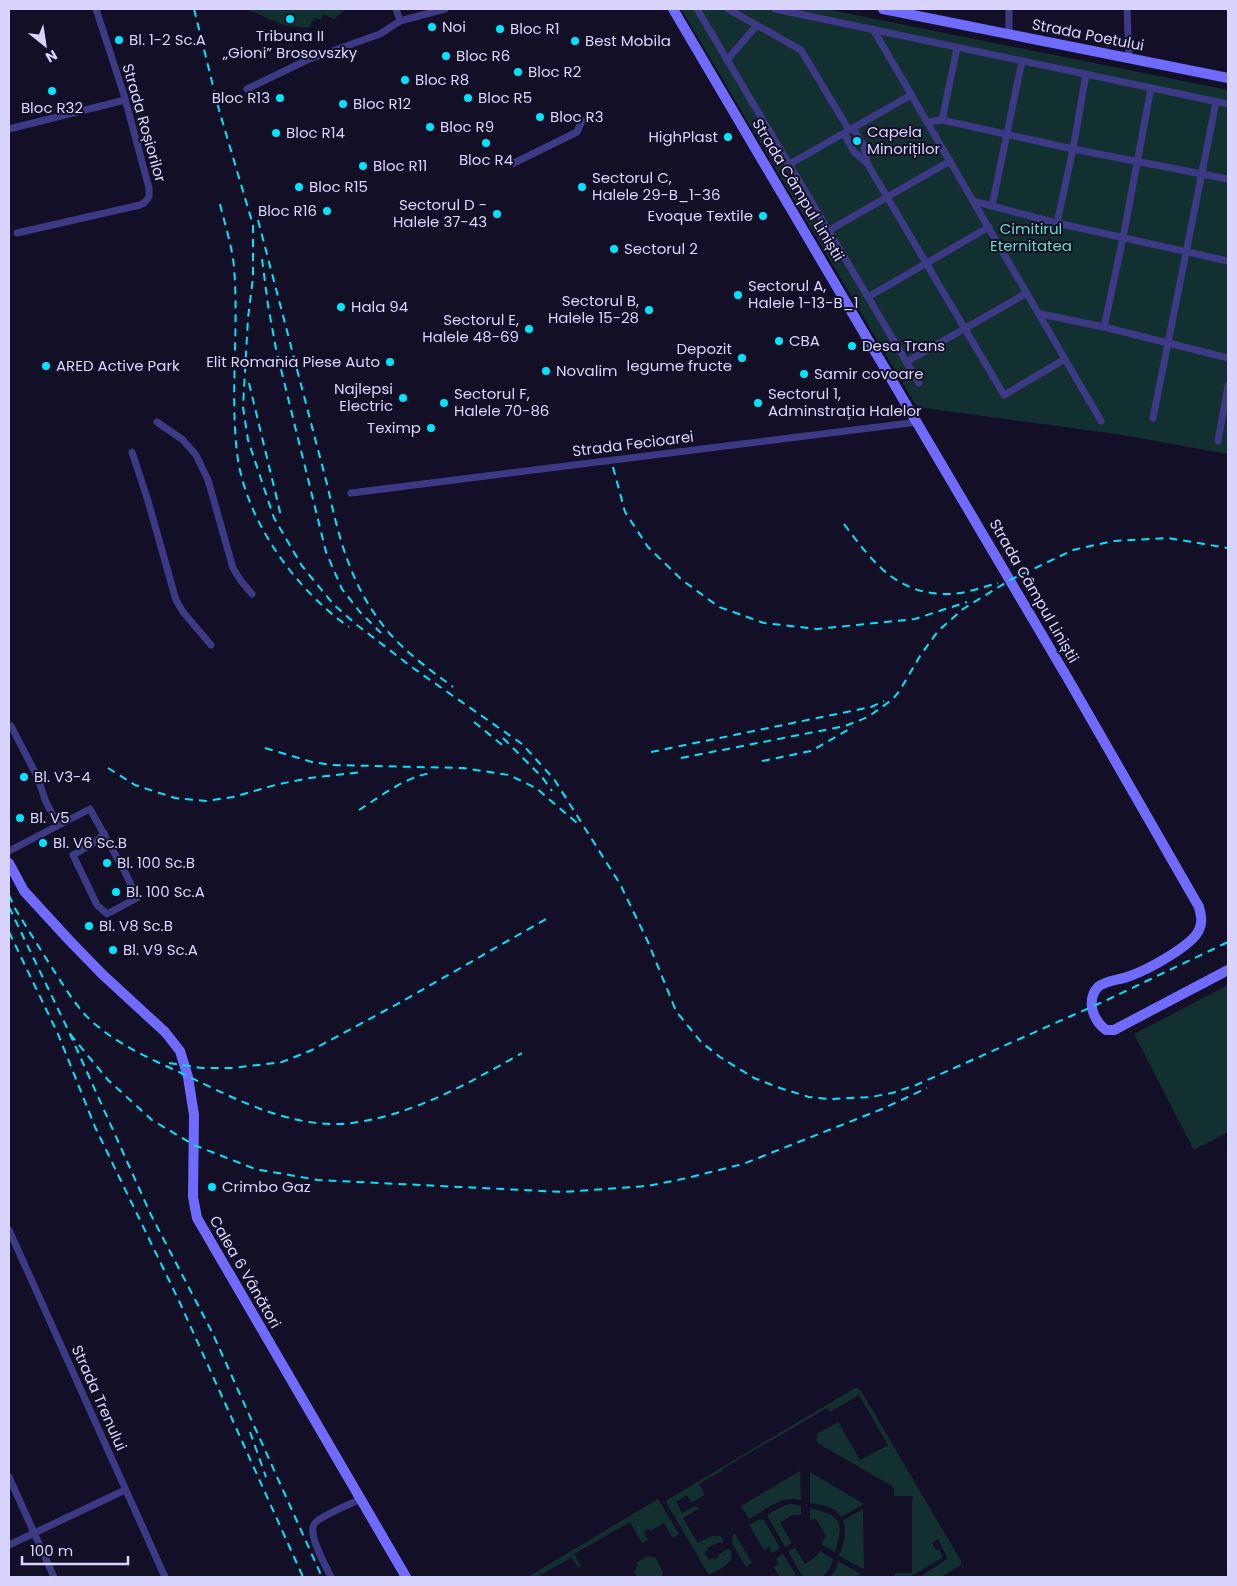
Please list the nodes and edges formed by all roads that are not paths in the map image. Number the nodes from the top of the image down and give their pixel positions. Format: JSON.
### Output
{"nodes":[{"id":1,"x":96,"y":9,"type":"edge"},
{"id":2,"x":396,"y":9,"type":"edge"},
{"id":3,"x":445,"y":9,"type":"edge"},
{"id":4,"x":673,"y":9,"type":"edge"},
{"id":5,"x":697,"y":9,"type":"edge"},
{"id":6,"x":728,"y":9,"type":"edge"},
{"id":7,"x":775,"y":9,"type":"edge"},
{"id":8,"x":883,"y":9,"type":"edge"},
{"id":9,"x":1009,"y":9,"type":"edge"},
{"id":10,"x":1127,"y":9,"type":"edge"},
{"id":11,"x":907,"y":11,"type":"edge"},
{"id":12,"x":400,"y":21,"type":"junction"},
{"id":13,"x":757,"y":25,"type":"junction"},
{"id":14,"x":873,"y":29,"type":"junction"},
{"id":15,"x":1008,"y":34,"type":"junction"},
{"id":16,"x":957,"y":48,"type":"junction"},
{"id":17,"x":1129,"y":58,"type":"junction"},
{"id":18,"x":727,"y":60,"type":"junction"},
{"id":19,"x":1022,"y":61,"type":"junction"},
{"id":20,"x":1086,"y":74,"type":"junction"},
{"id":21,"x":1228,"y":78,"type":"edge"},
{"id":22,"x":1152,"y":88,"type":"junction"},
{"id":23,"x":247,"y":89,"type":"dead end"},
{"id":24,"x":911,"y":95,"type":"junction"},
{"id":25,"x":125,"y":100,"type":"junction"},
{"id":26,"x":1216,"y":102,"type":"junction"},
{"id":27,"x":1228,"y":104,"type":"edge"},
{"id":28,"x":942,"y":120,"type":"junction"},
{"id":29,"x":582,"y":121,"type":"dead end"},
{"id":30,"x":927,"y":122,"type":"junction"},
{"id":31,"x":9,"y":129,"type":"edge"},
{"id":32,"x":849,"y":130,"type":"junction"},
{"id":33,"x":1006,"y":134,"type":"junction"},
{"id":34,"x":1073,"y":149,"type":"junction"},
{"id":35,"x":1137,"y":160,"type":"junction"},
{"id":36,"x":950,"y":161,"type":"junction"},
{"id":37,"x":867,"y":163,"type":"junction"},
{"id":38,"x":514,"y":164,"type":"dead end"},
{"id":39,"x":788,"y":165,"type":"junction"},
{"id":40,"x":1201,"y":174,"type":"junction"},
{"id":41,"x":1228,"y":179,"type":"edge"},
{"id":42,"x":886,"y":196,"type":"junction"},
{"id":43,"x":973,"y":201,"type":"junction"},
{"id":44,"x":992,"y":206,"type":"junction"},
{"id":45,"x":1057,"y":223,"type":"junction"},
{"id":46,"x":989,"y":227,"type":"junction"},
{"id":47,"x":828,"y":231,"type":"junction"},
{"id":48,"x":16,"y":233,"type":"dead end"},
{"id":49,"x":1123,"y":238,"type":"junction"},
{"id":50,"x":1186,"y":252,"type":"junction"},
{"id":51,"x":1228,"y":261,"type":"edge"},
{"id":52,"x":926,"y":262,"type":"junction"},
{"id":53,"x":1027,"y":293,"type":"junction"},
{"id":54,"x":868,"y":297,"type":"junction"},
{"id":55,"x":1041,"y":314,"type":"junction"},
{"id":56,"x":1104,"y":327,"type":"junction"},
{"id":57,"x":965,"y":328,"type":"junction"},
{"id":58,"x":1169,"y":344,"type":"junction"},
{"id":59,"x":1228,"y":358,"type":"edge"},
{"id":60,"x":1065,"y":359,"type":"junction"},
{"id":61,"x":906,"y":362,"type":"junction"},
{"id":62,"x":918,"y":383,"type":"dead end"},
{"id":63,"x":1228,"y":386,"type":"edge"},
{"id":64,"x":1153,"y":418,"type":"dead end"},
{"id":65,"x":1102,"y":421,"type":"dead end"},
{"id":66,"x":157,"y":422,"type":"dead end"},
{"id":67,"x":918,"y":422,"type":"junction"},
{"id":68,"x":1218,"y":441,"type":"dead end"},
{"id":69,"x":132,"y":452,"type":"dead end"},
{"id":70,"x":351,"y":493,"type":"dead end"},
{"id":71,"x":252,"y":594,"type":"dead end"},
{"id":72,"x":211,"y":644,"type":"dead end"},
{"id":73,"x":10,"y":726,"type":"edge"},
{"id":74,"x":58,"y":825,"type":"junction"},
{"id":75,"x":104,"y":833,"type":"junction"},
{"id":76,"x":9,"y":851,"type":"edge"},
{"id":77,"x":9,"y":863,"type":"edge"},
{"id":78,"x":1228,"y":970,"type":"edge"},
{"id":79,"x":9,"y":1230,"type":"edge"},
{"id":80,"x":9,"y":1477,"type":"edge"},
{"id":81,"x":125,"y":1490,"type":"junction"},
{"id":82,"x":360,"y":1499,"type":"junction"},
{"id":83,"x":34,"y":1533,"type":"junction"},
{"id":84,"x":9,"y":1545,"type":"edge"},
{"id":85,"x":54,"y":1577,"type":"edge"},
{"id":86,"x":165,"y":1577,"type":"edge"},
{"id":87,"x":331,"y":1577,"type":"edge"},
{"id":88,"x":406,"y":1577,"type":"edge"}],
"edges":[{"from":1,"to":25,"type":"street","name":"Strada Roșiorilor"},
{"from":2,"to":12,"type":"street"},
{"from":3,"to":12,"type":"street"},
{"from":4,"to":67,"type":"street","name":"Strada Câmpul Liniștii"},
{"from":5,"to":18,"type":"street"},
{"from":6,"to":13,"type":"street"},
{"from":7,"to":14,"type":"street"},
{"from":8,"to":11,"type":"street","name":"Strada Poetului"},
{"from":9,"to":15,"type":"street"},
{"from":10,"to":17,"type":"street"},
{"from":11,"to":15,"type":"street","name":"Strada Poetului"},
{"from":12,"to":23,"type":"street"},
{"from":13,"to":18,"type":"street"},
{"from":13,"to":32,"type":"street"},
{"from":14,"to":16,"type":"street"},
{"from":14,"to":24,"type":"street"},
{"from":15,"to":17,"type":"street","name":"Strada Poetului"},
{"from":16,"to":19,"type":"street"},
{"from":16,"to":28,"type":"street"},
{"from":17,"to":21,"type":"street","name":"Strada Poetului"},
{"from":18,"to":39,"type":"street"},
{"from":19,"to":20,"type":"street"},
{"from":19,"to":33,"type":"street"},
{"from":20,"to":22,"type":"street"},
{"from":20,"to":34,"type":"street"},
{"from":22,"to":26,"type":"street"},
{"from":22,"to":35,"type":"street"},
{"from":24,"to":30,"type":"street"},
{"from":24,"to":32,"type":"street"},
{"from":25,"to":31,"type":"street"},
{"from":25,"to":48,"type":"street","name":"Strada Roșiorilor"},
{"from":26,"to":27,"type":"street"},
{"from":26,"to":40,"type":"street"},
{"from":28,"to":30,"type":"street"},
{"from":28,"to":33,"type":"street"},
{"from":29,"to":38,"type":"street"},
{"from":30,"to":36,"type":"street"},
{"from":32,"to":37,"type":"street"},
{"from":32,"to":37,"type":"street"},
{"from":32,"to":39,"type":"street"},
{"from":33,"to":34,"type":"street"},
{"from":33,"to":44,"type":"street"},
{"from":34,"to":35,"type":"street"},
{"from":34,"to":45,"type":"street"},
{"from":35,"to":40,"type":"street"},
{"from":35,"to":49,"type":"street"},
{"from":36,"to":42,"type":"street"},
{"from":36,"to":43,"type":"street"},
{"from":37,"to":42,"type":"street"},
{"from":39,"to":47,"type":"street"},
{"from":40,"to":41,"type":"street"},
{"from":40,"to":50,"type":"street"},
{"from":42,"to":47,"type":"street"},
{"from":42,"to":52,"type":"street"},
{"from":43,"to":44,"type":"street"},
{"from":43,"to":46,"type":"street"},
{"from":44,"to":45,"type":"street"},
{"from":45,"to":49,"type":"street"},
{"from":46,"to":52,"type":"street"},
{"from":46,"to":53,"type":"street"},
{"from":47,"to":54,"type":"street"},
{"from":49,"to":50,"type":"street"},
{"from":49,"to":56,"type":"street"},
{"from":50,"to":51,"type":"street"},
{"from":50,"to":58,"type":"street"},
{"from":52,"to":54,"type":"street"},
{"from":52,"to":57,"type":"street"},
{"from":53,"to":55,"type":"street"},
{"from":53,"to":57,"type":"street"},
{"from":54,"to":61,"type":"street"},
{"from":55,"to":56,"type":"street"},
{"from":55,"to":60,"type":"street"},
{"from":56,"to":58,"type":"street"},
{"from":57,"to":60,"type":"street"},
{"from":57,"to":61,"type":"street"},
{"from":58,"to":59,"type":"street"},
{"from":58,"to":64,"type":"street"},
{"from":60,"to":65,"type":"street"},
{"from":61,"to":62,"type":"street"},
{"from":63,"to":68,"type":"street"},
{"from":66,"to":71,"type":"street"},
{"from":67,"to":70,"type":"street","name":"Strada Fecioarei"},
{"from":67,"to":78,"type":"street","name":"Strada Câmpul Liniștii"},
{"from":69,"to":72,"type":"street"},
{"from":73,"to":74,"type":"street"},
{"from":74,"to":75,"type":"street"},
{"from":74,"to":76,"type":"street"},
{"from":75,"to":75,"type":"street"},
{"from":77,"to":82,"type":"street","name":"Calea 6 Vânători"},
{"from":79,"to":81,"type":"street","name":"Strada Trenului"},
{"from":80,"to":83,"type":"street"},
{"from":81,"to":83,"type":"street"},
{"from":81,"to":86,"type":"street","name":"Strada Trenului"},
{"from":82,"to":87,"type":"street"},
{"from":82,"to":88,"type":"street","name":"Calea 6 Vânători"},
{"from":83,"to":84,"type":"street"},
{"from":83,"to":85,"type":"street"}]}
